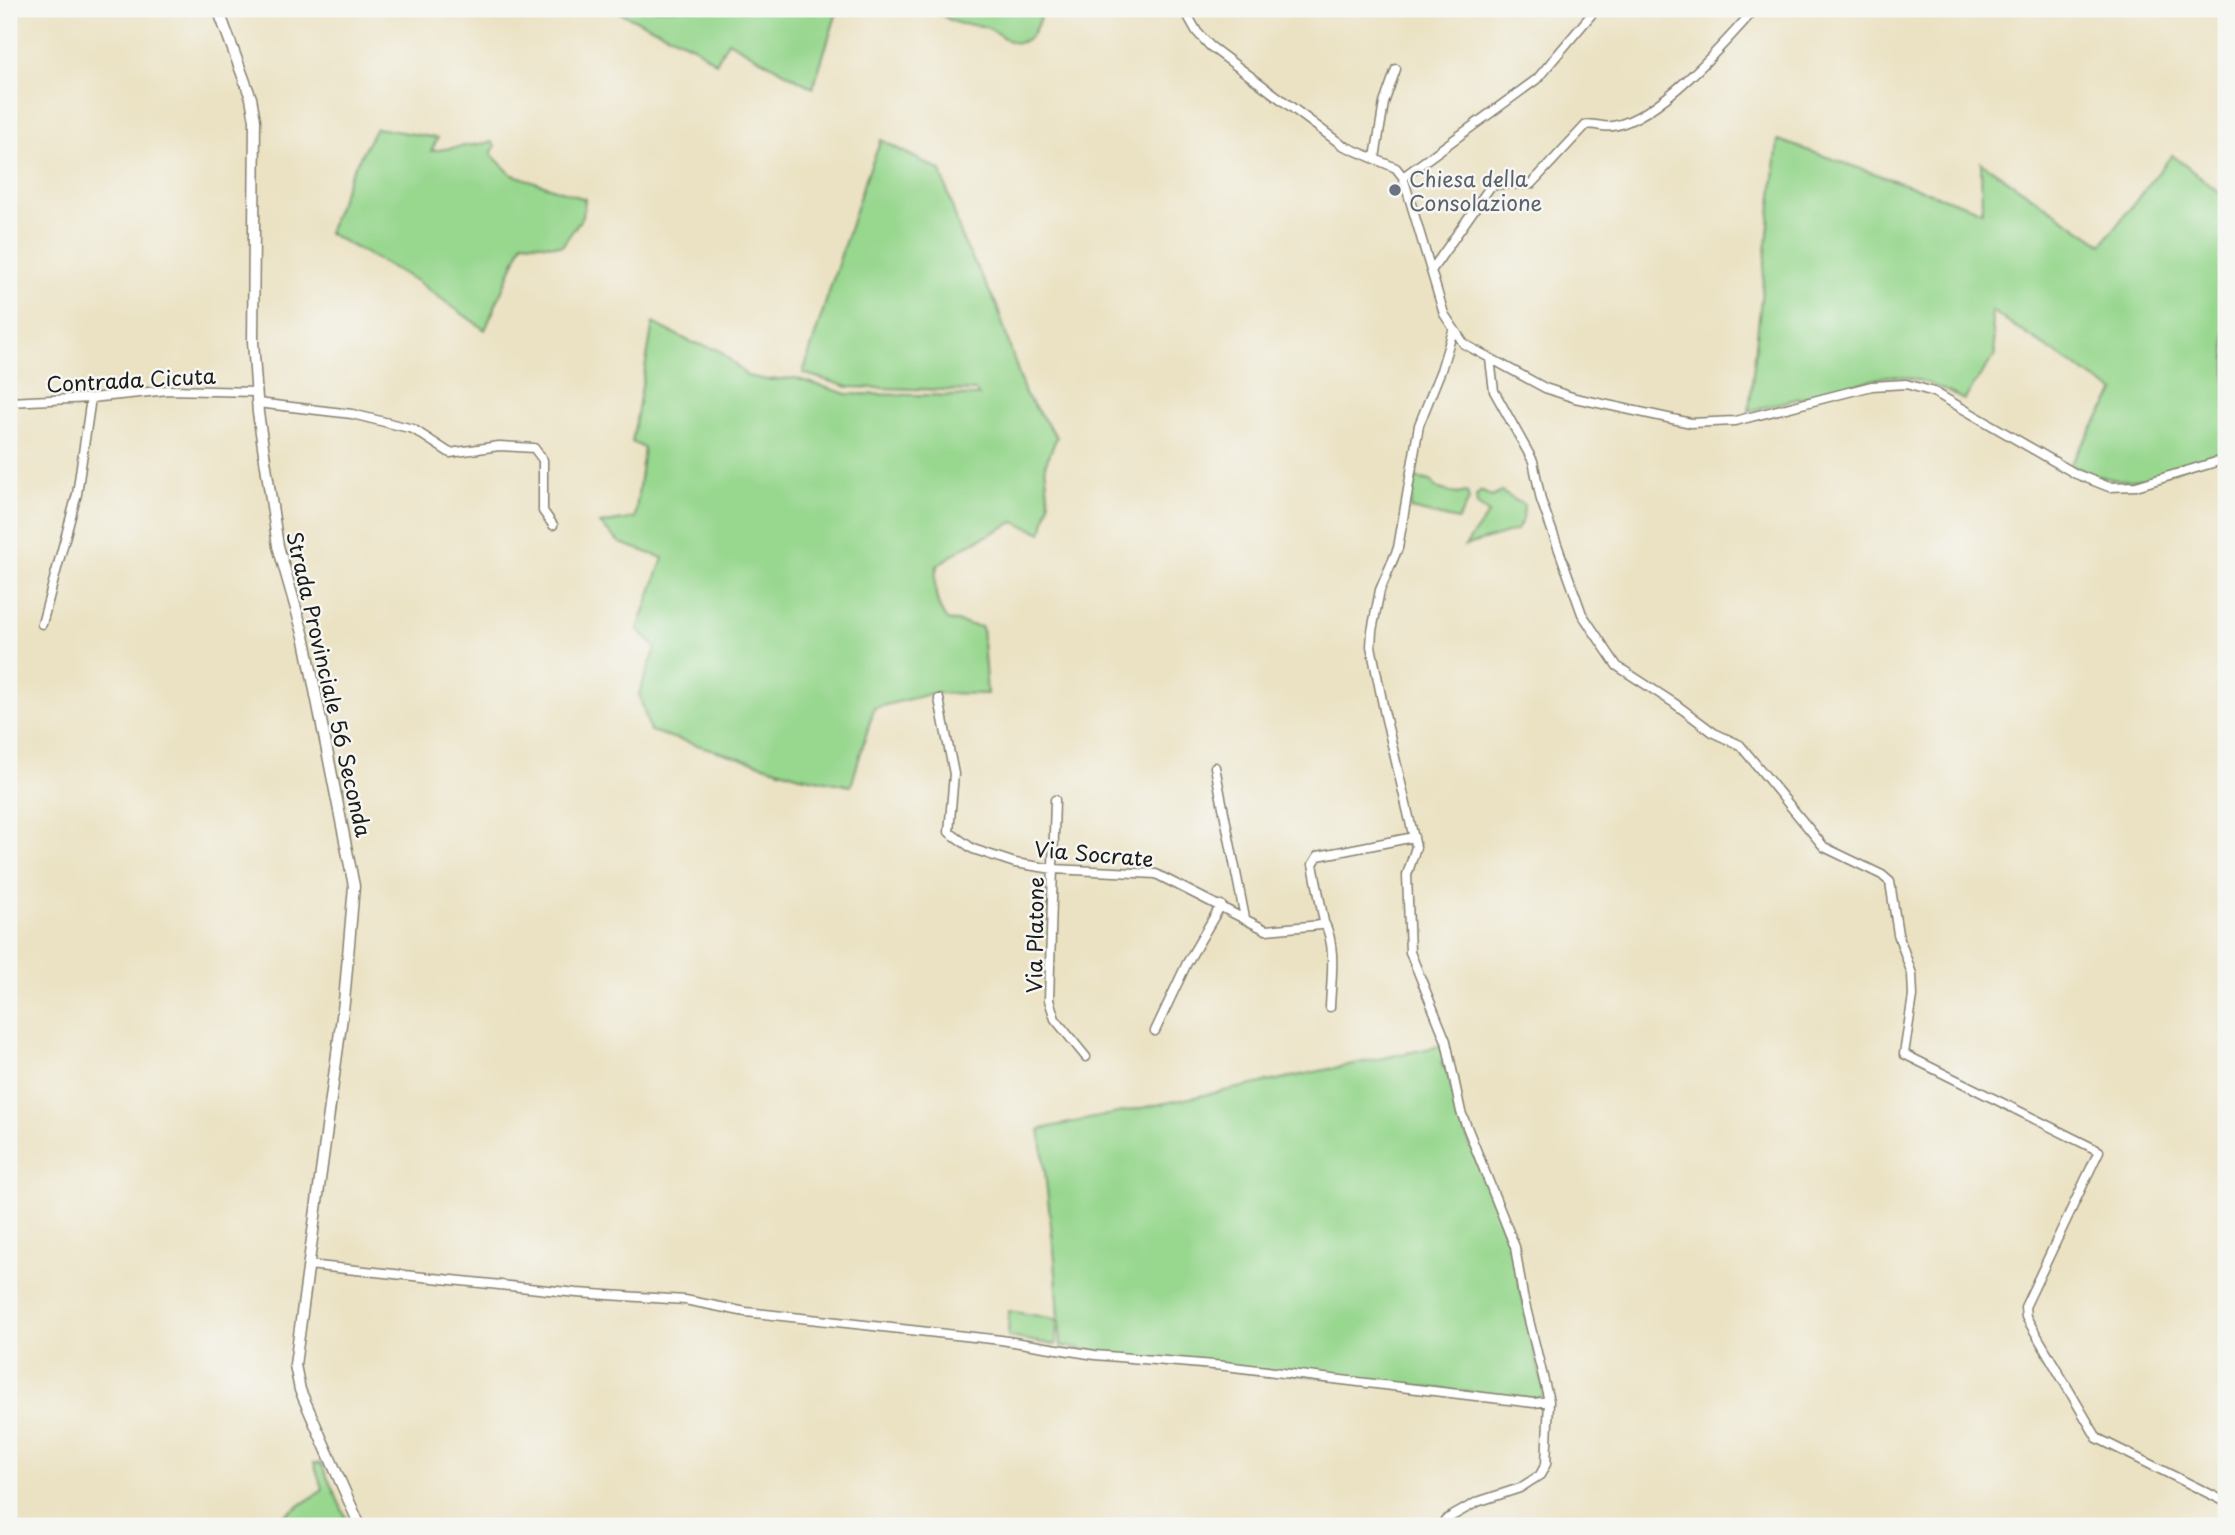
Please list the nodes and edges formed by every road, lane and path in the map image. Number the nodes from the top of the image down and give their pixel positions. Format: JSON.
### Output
{"nodes":[{"id":1,"x":218,"y":9,"type":"edge"},
{"id":2,"x":1184,"y":9,"type":"edge"},
{"id":3,"x":1596,"y":9,"type":"edge"},
{"id":4,"x":1755,"y":9,"type":"edge"},
{"id":5,"x":1396,"y":69,"type":"dead end"},
{"id":6,"x":1375,"y":158,"type":"junction"},
{"id":7,"x":1402,"y":177,"type":"junction"},
{"id":8,"x":1431,"y":271,"type":"junction"},
{"id":9,"x":1453,"y":331,"type":"junction"},
{"id":10,"x":1490,"y":359,"type":"junction"},
{"id":11,"x":256,"y":392,"type":"junction"},
{"id":12,"x":91,"y":398,"type":"junction"},
{"id":13,"x":9,"y":402,"type":"edge"},
{"id":14,"x":257,"y":403,"type":"junction"},
{"id":15,"x":2226,"y":459,"type":"edge"},
{"id":16,"x":553,"y":525,"type":"dead end"},
{"id":17,"x":42,"y":624,"type":"dead end"},
{"id":18,"x":939,"y":699,"type":"dead end"},
{"id":19,"x":1215,"y":767,"type":"dead end"},
{"id":20,"x":1055,"y":800,"type":"dead end"},
{"id":21,"x":1414,"y":837,"type":"junction"},
{"id":22,"x":1053,"y":869,"type":"junction"},
{"id":23,"x":1221,"y":905,"type":"junction"},
{"id":24,"x":1245,"y":918,"type":"junction"},
{"id":25,"x":1324,"y":922,"type":"junction"},
{"id":26,"x":1330,"y":1007,"type":"dead end"},
{"id":27,"x":1155,"y":1031,"type":"dead end"},
{"id":28,"x":1086,"y":1057,"type":"dead end"},
{"id":29,"x":308,"y":1265,"type":"junction"},
{"id":30,"x":1549,"y":1401,"type":"junction"},
{"id":31,"x":2226,"y":1502,"type":"edge"},
{"id":32,"x":360,"y":1526,"type":"edge"},
{"id":33,"x":1440,"y":1526,"type":"edge"}],
"edges":[{"from":1,"to":11,"type":"street","name":"Strada Provinciale 56 Seconda"},
{"from":2,"to":6,"type":"street"},
{"from":3,"to":7,"type":"street"},
{"from":4,"to":8,"type":"street"},
{"from":5,"to":6,"type":"street"},
{"from":6,"to":7,"type":"street"},
{"from":7,"to":8,"type":"street"},
{"from":8,"to":9,"type":"street"},
{"from":9,"to":10,"type":"street"},
{"from":9,"to":21,"type":"street"},
{"from":10,"to":15,"type":"street"},
{"from":10,"to":31,"type":"street"},
{"from":11,"to":12,"type":"street","name":"Contrada Cicuta"},
{"from":11,"to":14,"type":"street","name":"Strada Provinciale 56 Seconda"},
{"from":12,"to":13,"type":"street","name":"Contrada Cicuta"},
{"from":12,"to":17,"type":"street"},
{"from":14,"to":16,"type":"street"},
{"from":14,"to":29,"type":"street","name":"Strada Provinciale 56 Seconda"},
{"from":18,"to":22,"type":"street","name":"Via Socrate"},
{"from":19,"to":24,"type":"street"},
{"from":20,"to":22,"type":"street","name":"Via Platone"},
{"from":21,"to":25,"type":"street"},
{"from":21,"to":30,"type":"street"},
{"from":22,"to":23,"type":"street","name":"Via Socrate"},
{"from":22,"to":28,"type":"street","name":"Via Platone"},
{"from":23,"to":24,"type":"street","name":"Via Socrate"},
{"from":23,"to":27,"type":"street"},
{"from":24,"to":25,"type":"street","name":"Via Socrate"},
{"from":25,"to":26,"type":"street"},
{"from":29,"to":30,"type":"street"},
{"from":29,"to":32,"type":"street","name":"Strada Provinciale 56 Seconda"},
{"from":30,"to":33,"type":"street"}]}
